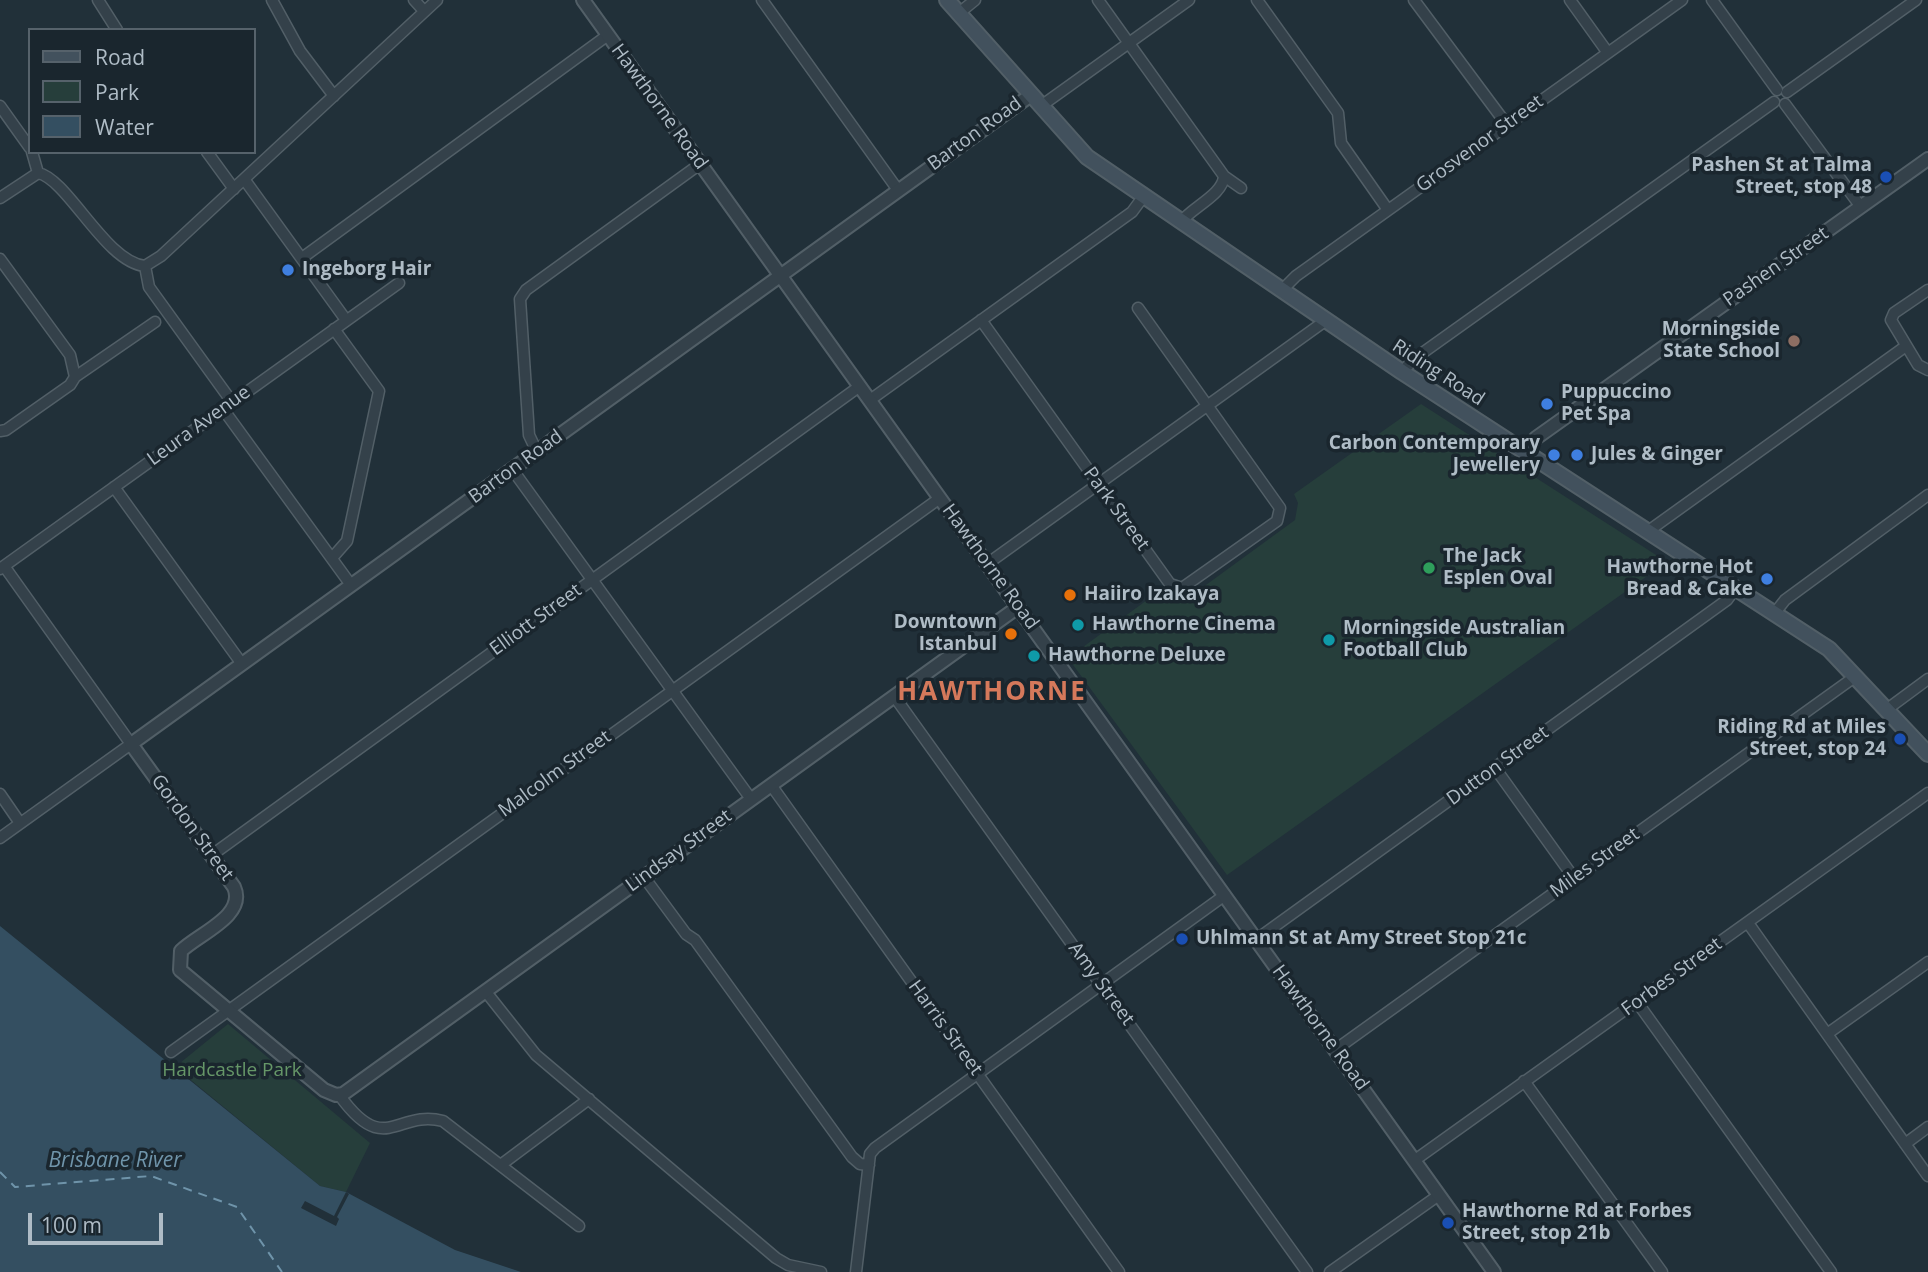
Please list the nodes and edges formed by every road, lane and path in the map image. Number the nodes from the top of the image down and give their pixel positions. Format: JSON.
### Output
{"nodes":[{"id":1,"x":98,"y":0,"type":"edge"},
{"id":2,"x":272,"y":0,"type":"edge"},
{"id":3,"x":414,"y":0,"type":"edge"},
{"id":4,"x":436,"y":0,"type":"edge"},
{"id":5,"x":583,"y":0,"type":"edge"},
{"id":6,"x":762,"y":0,"type":"edge"},
{"id":7,"x":947,"y":0,"type":"edge"},
{"id":8,"x":975,"y":0,"type":"edge"},
{"id":9,"x":1098,"y":0,"type":"edge"},
{"id":10,"x":1189,"y":0,"type":"edge"},
{"id":11,"x":1257,"y":0,"type":"edge"},
{"id":12,"x":1414,"y":0,"type":"edge"},
{"id":13,"x":1570,"y":0,"type":"edge"},
{"id":14,"x":1682,"y":0,"type":"edge"},
{"id":15,"x":1712,"y":0,"type":"edge"},
{"id":16,"x":1916,"y":0,"type":"edge"},
{"id":17,"x":424,"y":11,"type":"junction"},
{"id":18,"x":959,"y":13,"type":"junction"},
{"id":19,"x":116,"y":28,"type":"edge"},
{"id":20,"x":608,"y":35,"type":"junction"},
{"id":21,"x":1129,"y":43,"type":"junction"},
{"id":22,"x":1608,"y":53,"type":"junction"},
{"id":23,"x":1782,"y":91,"type":"junction"},
{"id":24,"x":1031,"y":95,"type":"junction"},
{"id":25,"x":334,"y":96,"type":"junction"},
{"id":26,"x":1774,"y":102,"type":"junction"},
{"id":27,"x":1785,"y":104,"type":"junction"},
{"id":28,"x":0,"y":106,"type":"edge"},
{"id":29,"x":1041,"y":106,"type":"junction"},
{"id":30,"x":1507,"y":125,"type":"junction"},
{"id":31,"x":28,"y":145,"type":"edge"},
{"id":32,"x":33,"y":154,"type":"edge"},
{"id":33,"x":208,"y":154,"type":"edge"},
{"id":34,"x":1928,"y":159,"type":"edge"},
{"id":35,"x":700,"y":164,"type":"junction"},
{"id":36,"x":38,"y":173,"type":"junction"},
{"id":37,"x":1224,"y":176,"type":"junction"},
{"id":38,"x":244,"y":179,"type":"junction"},
{"id":39,"x":1241,"y":188,"type":"dead end"},
{"id":40,"x":234,"y":189,"type":"junction"},
{"id":41,"x":898,"y":190,"type":"junction"},
{"id":42,"x":1143,"y":197,"type":"junction"},
{"id":43,"x":0,"y":198,"type":"edge"},
{"id":44,"x":1861,"y":207,"type":"junction"},
{"id":45,"x":1388,"y":209,"type":"junction"},
{"id":46,"x":1181,"y":222,"type":"junction"},
{"id":47,"x":302,"y":258,"type":"junction"},
{"id":48,"x":0,"y":259,"type":"edge"},
{"id":49,"x":145,"y":266,"type":"junction"},
{"id":50,"x":780,"y":275,"type":"junction"},
{"id":51,"x":398,"y":283,"type":"dead end"},
{"id":52,"x":1928,"y":290,"type":"edge"},
{"id":53,"x":1281,"y":292,"type":"junction"},
{"id":54,"x":1138,"y":308,"type":"dead end"},
{"id":55,"x":346,"y":320,"type":"junction"},
{"id":56,"x":981,"y":320,"type":"junction"},
{"id":57,"x":1325,"y":321,"type":"junction"},
{"id":58,"x":155,"y":322,"type":"dead end"},
{"id":59,"x":334,"y":329,"type":"junction"},
{"id":60,"x":1906,"y":346,"type":"junction"},
{"id":61,"x":1928,"y":370,"type":"edge"},
{"id":62,"x":1402,"y":372,"type":"junction"},
{"id":63,"x":75,"y":377,"type":"junction"},
{"id":64,"x":860,"y":386,"type":"junction"},
{"id":65,"x":870,"y":400,"type":"junction"},
{"id":66,"x":228,"y":405,"type":"junction"},
{"id":67,"x":1208,"y":405,"type":"junction"},
{"id":68,"x":0,"y":431,"type":"edge"},
{"id":69,"x":537,"y":452,"type":"junction"},
{"id":70,"x":1526,"y":453,"type":"junction"},
{"id":71,"x":512,"y":470,"type":"junction"},
{"id":72,"x":1098,"y":484,"type":"junction"},
{"id":73,"x":114,"y":487,"type":"junction"},
{"id":74,"x":1928,"y":495,"type":"edge"},
{"id":75,"x":940,"y":498,"type":"junction"},
{"id":76,"x":1647,"y":532,"type":"junction"},
{"id":77,"x":332,"y":558,"type":"junction"},
{"id":78,"x":987,"y":564,"type":"junction"},
{"id":79,"x":2,"y":568,"type":"edge"},
{"id":80,"x":592,"y":580,"type":"junction"},
{"id":81,"x":352,"y":585,"type":"junction"},
{"id":82,"x":1735,"y":589,"type":"junction"},
{"id":83,"x":1018,"y":607,"type":"junction"},
{"id":84,"x":1774,"y":614,"type":"junction"},
{"id":85,"x":242,"y":664,"type":"junction"},
{"id":86,"x":1856,"y":676,"type":"junction"},
{"id":87,"x":1928,"y":678,"type":"edge"},
{"id":88,"x":671,"y":690,"type":"junction"},
{"id":89,"x":894,"y":696,"type":"junction"},
{"id":90,"x":1886,"y":709,"type":"junction"},
{"id":91,"x":131,"y":744,"type":"junction"},
{"id":92,"x":1928,"y":754,"type":"edge"},
{"id":93,"x":1495,"y":768,"type":"junction"},
{"id":94,"x":771,"y":785,"type":"junction"},
{"id":95,"x":1928,"y":793,"type":"edge"},
{"id":96,"x":0,"y":794,"type":"edge"},
{"id":97,"x":751,"y":799,"type":"junction"},
{"id":98,"x":20,"y":823,"type":"junction"},
{"id":99,"x":0,"y":838,"type":"edge"},
{"id":100,"x":212,"y":855,"type":"junction"},
{"id":101,"x":644,"y":877,"type":"junction"},
{"id":102,"x":1574,"y":878,"type":"junction"},
{"id":103,"x":1225,"y":895,"type":"junction"},
{"id":104,"x":1748,"y":923,"type":"junction"},
{"id":105,"x":1256,"y":939,"type":"junction"},
{"id":106,"x":1928,"y":962,"type":"edge"},
{"id":107,"x":1101,"y":985,"type":"junction"},
{"id":108,"x":486,"y":992,"type":"junction"},
{"id":109,"x":1637,"y":1002,"type":"junction"},
{"id":110,"x":226,"y":1010,"type":"junction"},
{"id":111,"x":1827,"y":1034,"type":"junction"},
{"id":112,"x":1335,"y":1050,"type":"junction"},
{"id":113,"x":171,"y":1052,"type":"dead end"},
{"id":114,"x":978,"y":1074,"type":"junction"},
{"id":115,"x":1524,"y":1081,"type":"junction"},
{"id":116,"x":340,"y":1096,"type":"junction"},
{"id":117,"x":589,"y":1099,"type":"junction"},
{"id":118,"x":1928,"y":1127,"type":"edge"},
{"id":119,"x":1905,"y":1144,"type":"junction"},
{"id":120,"x":1415,"y":1160,"type":"junction"},
{"id":121,"x":502,"y":1164,"type":"junction"},
{"id":122,"x":869,"y":1165,"type":"junction"},
{"id":123,"x":1928,"y":1175,"type":"edge"},
{"id":124,"x":1439,"y":1195,"type":"junction"},
{"id":125,"x":579,"y":1226,"type":"dead end"},
{"id":126,"x":821,"y":1272,"type":"edge"},
{"id":127,"x":856,"y":1272,"type":"edge"},
{"id":128,"x":1119,"y":1272,"type":"edge"},
{"id":129,"x":1307,"y":1272,"type":"edge"},
{"id":130,"x":1330,"y":1272,"type":"edge"},
{"id":131,"x":1493,"y":1272,"type":"edge"},
{"id":132,"x":1662,"y":1272,"type":"edge"},
{"id":133,"x":1831,"y":1272,"type":"edge"}],
"edges":[{"from":1,"to":19,"type":"street"},
{"from":2,"to":25,"type":"street"},
{"from":3,"to":17,"type":"street"},
{"from":4,"to":17,"type":"street"},
{"from":5,"to":20,"type":"street","name":"Hawthorne Road"},
{"from":6,"to":41,"type":"street"},
{"from":7,"to":18,"type":"main road","name":"Riding Road"},
{"from":8,"to":18,"type":"street"},
{"from":9,"to":21,"type":"street"},
{"from":10,"to":21,"type":"street"},
{"from":11,"to":45,"type":"street"},
{"from":12,"to":30,"type":"street"},
{"from":13,"to":22,"type":"street"},
{"from":14,"to":22,"type":"street","name":"Grosvenor Street"},
{"from":15,"to":23,"type":"street"},
{"from":16,"to":23,"type":"street"},
{"from":17,"to":25,"type":"street"},
{"from":18,"to":24,"type":"main road","name":"Riding Road"},
{"from":20,"to":35,"type":"street","name":"Hawthorne Road"},
{"from":20,"to":47,"type":"street"},
{"from":21,"to":29,"type":"street"},
{"from":21,"to":37,"type":"street"},
{"from":22,"to":30,"type":"street","name":"Grosvenor Street"},
{"from":23,"to":26,"type":"street"},
{"from":23,"to":27,"type":"street"},
{"from":24,"to":29,"type":"main road","name":"Riding Road"},
{"from":24,"to":41,"type":"street","name":"Barton Road"},
{"from":25,"to":38,"type":"street"},
{"from":26,"to":27,"type":"street"},
{"from":26,"to":62,"type":"street"},
{"from":27,"to":44,"type":"street"},
{"from":28,"to":31,"type":"street"},
{"from":29,"to":42,"type":"main road","name":"Riding Road"},
{"from":30,"to":45,"type":"street","name":"Grosvenor Street"},
{"from":32,"to":36,"type":"street"},
{"from":33,"to":40,"type":"street"},
{"from":34,"to":44,"type":"street","name":"Pashen Street"},
{"from":35,"to":50,"type":"street","name":"Hawthorne Road"},
{"from":35,"to":69,"type":"street"},
{"from":36,"to":43,"type":"street"},
{"from":36,"to":49,"type":"street"},
{"from":37,"to":39,"type":"street"},
{"from":37,"to":46,"type":"street"},
{"from":38,"to":40,"type":"street"},
{"from":38,"to":47,"type":"street"},
{"from":40,"to":49,"type":"street"},
{"from":41,"to":50,"type":"street","name":"Barton Road"},
{"from":42,"to":46,"type":"main road","name":"Riding Road"},
{"from":42,"to":56,"type":"street"},
{"from":44,"to":70,"type":"street","name":"Pashen Street"},
{"from":45,"to":53,"type":"street","name":"Grosvenor Street"},
{"from":46,"to":53,"type":"main road","name":"Riding Road"},
{"from":47,"to":55,"type":"street"},
{"from":48,"to":63,"type":"street"},
{"from":49,"to":66,"type":"street"},
{"from":50,"to":64,"type":"street","name":"Hawthorne Road"},
{"from":50,"to":69,"type":"street","name":"Barton Road"},
{"from":51,"to":55,"type":"street","name":"Leura Avenue"},
{"from":52,"to":60,"type":"street"},
{"from":53,"to":57,"type":"main road","name":"Riding Road"},
{"from":54,"to":67,"type":"street"},
{"from":55,"to":59,"type":"street","name":"Leura Avenue"},
{"from":56,"to":65,"type":"street"},
{"from":56,"to":72,"type":"street","name":"Park Street"},
{"from":57,"to":62,"type":"main road","name":"Riding Road"},
{"from":57,"to":67,"type":"street"},
{"from":58,"to":63,"type":"street"},
{"from":59,"to":66,"type":"street","name":"Leura Avenue"},
{"from":59,"to":77,"type":"street"},
{"from":60,"to":61,"type":"street"},
{"from":60,"to":76,"type":"street"},
{"from":62,"to":70,"type":"main road","name":"Riding Road"},
{"from":63,"to":68,"type":"street"},
{"from":64,"to":65,"type":"street","name":"Hawthorne Road"},
{"from":64,"to":80,"type":"street","name":"Elliott Street"},
{"from":65,"to":75,"type":"street","name":"Hawthorne Road"},
{"from":66,"to":73,"type":"street","name":"Leura Avenue"},
{"from":66,"to":77,"type":"street"},
{"from":67,"to":72,"type":"street"},
{"from":67,"to":72,"type":"street","name":"Park Street"},
{"from":69,"to":71,"type":"street","name":"Barton Road"},
{"from":70,"to":76,"type":"main road","name":"Riding Road"},
{"from":71,"to":80,"type":"street"},
{"from":71,"to":81,"type":"street","name":"Barton Road"},
{"from":72,"to":78,"type":"street"},
{"from":73,"to":79,"type":"street","name":"Leura Avenue"},
{"from":73,"to":85,"type":"street"},
{"from":74,"to":84,"type":"street"},
{"from":75,"to":78,"type":"street","name":"Hawthorne Road"},
{"from":75,"to":88,"type":"street","name":"Malcolm Street"},
{"from":76,"to":82,"type":"main road","name":"Riding Road"},
{"from":77,"to":81,"type":"street"},
{"from":78,"to":83,"type":"street","name":"Hawthorne Road"},
{"from":79,"to":91,"type":"street","name":"Gordon Street"},
{"from":80,"to":88,"type":"street"},
{"from":80,"to":100,"type":"street","name":"Elliott Street"},
{"from":81,"to":85,"type":"street","name":"Barton Road"},
{"from":82,"to":84,"type":"main road","name":"Riding Road"},
{"from":82,"to":93,"type":"street","name":"Dutton Street"},
{"from":83,"to":89,"type":"street","name":"Lindsay Street"},
{"from":83,"to":103,"type":"street","name":"Hawthorne Road"},
{"from":84,"to":86,"type":"main road","name":"Riding Road"},
{"from":85,"to":91,"type":"street","name":"Barton Road"},
{"from":86,"to":90,"type":"main road","name":"Riding Road"},
{"from":86,"to":102,"type":"street","name":"Miles Street"},
{"from":87,"to":90,"type":"street"},
{"from":88,"to":97,"type":"street"},
{"from":88,"to":110,"type":"street","name":"Malcolm Street"},
{"from":89,"to":94,"type":"street","name":"Lindsay Street"},
{"from":89,"to":107,"type":"street","name":"Amy Street"},
{"from":90,"to":92,"type":"main road","name":"Riding Road"},
{"from":91,"to":98,"type":"street","name":"Barton Road"},
{"from":91,"to":100,"type":"street","name":"Gordon Street"},
{"from":93,"to":102,"type":"street"},
{"from":93,"to":105,"type":"street","name":"Dutton Street"},
{"from":94,"to":97,"type":"street","name":"Lindsay Street"},
{"from":94,"to":114,"type":"street","name":"Harris Street"},
{"from":95,"to":104,"type":"street","name":"Forbes Street"},
{"from":96,"to":98,"type":"street"},
{"from":97,"to":101,"type":"street","name":"Lindsay Street"},
{"from":98,"to":99,"type":"street","name":"Barton Road"},
{"from":100,"to":110,"type":"street","name":"Gordon Street"},
{"from":101,"to":108,"type":"street","name":"Lindsay Street"},
{"from":101,"to":122,"type":"street"},
{"from":102,"to":112,"type":"street","name":"Miles Street"},
{"from":103,"to":105,"type":"street","name":"Hawthorne Road"},
{"from":103,"to":107,"type":"street"},
{"from":104,"to":109,"type":"street","name":"Forbes Street"},
{"from":104,"to":111,"type":"street"},
{"from":105,"to":112,"type":"street","name":"Hawthorne Road"},
{"from":106,"to":111,"type":"street"},
{"from":107,"to":114,"type":"street"},
{"from":107,"to":129,"type":"street","name":"Amy Street"},
{"from":108,"to":116,"type":"street","name":"Lindsay Street"},
{"from":108,"to":117,"type":"street"},
{"from":109,"to":115,"type":"street","name":"Forbes Street"},
{"from":109,"to":133,"type":"street"},
{"from":110,"to":113,"type":"street","name":"Malcolm Street"},
{"from":110,"to":116,"type":"street","name":"Gordon Street"},
{"from":111,"to":119,"type":"street"},
{"from":112,"to":120,"type":"street","name":"Hawthorne Road"},
{"from":114,"to":122,"type":"street"},
{"from":114,"to":128,"type":"street","name":"Harris Street"},
{"from":115,"to":120,"type":"street","name":"Forbes Street"},
{"from":115,"to":132,"type":"street"},
{"from":116,"to":121,"type":"street","name":"Gordon Street"},
{"from":117,"to":121,"type":"street"},
{"from":117,"to":126,"type":"street"},
{"from":118,"to":119,"type":"street"},
{"from":119,"to":123,"type":"street"},
{"from":120,"to":124,"type":"street","name":"Hawthorne Road"},
{"from":121,"to":125,"type":"street"},
{"from":122,"to":127,"type":"street"},
{"from":124,"to":130,"type":"street"},
{"from":124,"to":131,"type":"street","name":"Hawthorne Road"}]}
